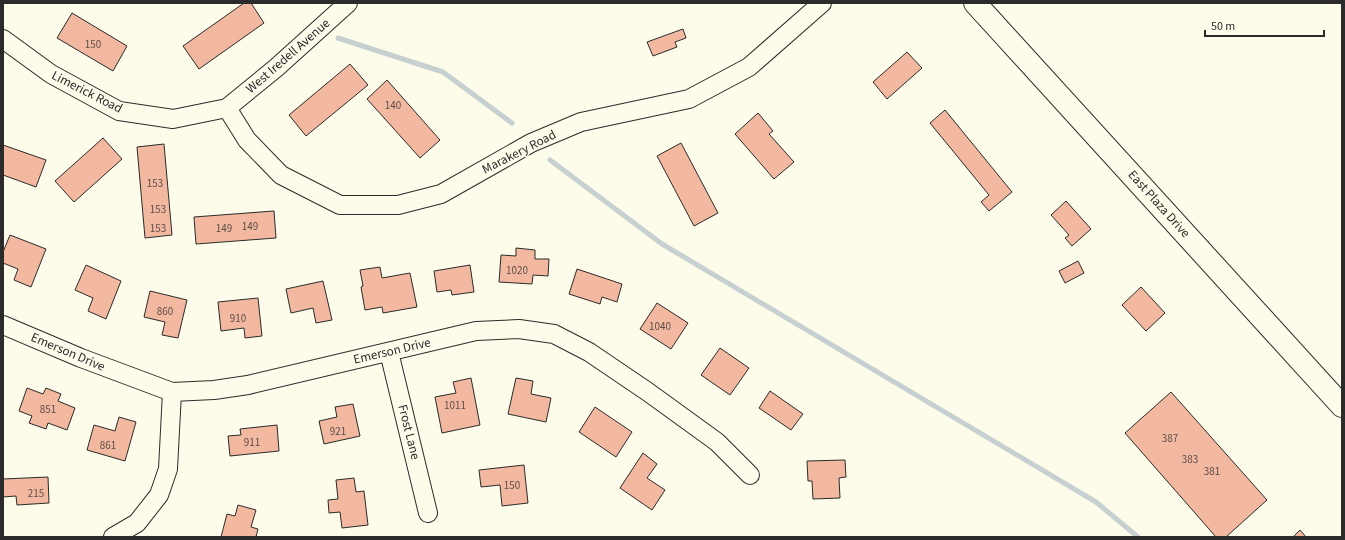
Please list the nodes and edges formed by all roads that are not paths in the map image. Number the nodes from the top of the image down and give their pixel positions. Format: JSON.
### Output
{"nodes":[{"id":1,"x":348,"y":3,"type":"edge"},
{"id":2,"x":822,"y":3,"type":"edge"},
{"id":3,"x":975,"y":3,"type":"edge"},
{"id":4,"x":3,"y":39,"type":"edge"},
{"id":5,"x":227,"y":108,"type":"junction"},
{"id":6,"x":3,"y":324,"type":"edge"},
{"id":7,"x":389,"y":352,"type":"junction"},
{"id":8,"x":172,"y":392,"type":"junction"},
{"id":9,"x":1342,"y":406,"type":"edge"},
{"id":10,"x":750,"y":475,"type":"dead end"},
{"id":11,"x":428,"y":513,"type":"dead end"},
{"id":12,"x":113,"y":537,"type":"edge"}],
"edges":[{"from":1,"to":5,"type":"street","name":"West Iredell Avenue"},
{"from":2,"to":5,"type":"street","name":"Marakery Road"},
{"from":3,"to":9,"type":"main road","name":"East Plaza Drive"},
{"from":4,"to":5,"type":"street","name":"Limerick Road"},
{"from":6,"to":8,"type":"street","name":"Emerson Drive"},
{"from":7,"to":8,"type":"street","name":"Emerson Drive"},
{"from":7,"to":10,"type":"street","name":"Emerson Drive"},
{"from":7,"to":11,"type":"street","name":"Frost Lane"},
{"from":8,"to":12,"type":"street"}]}
